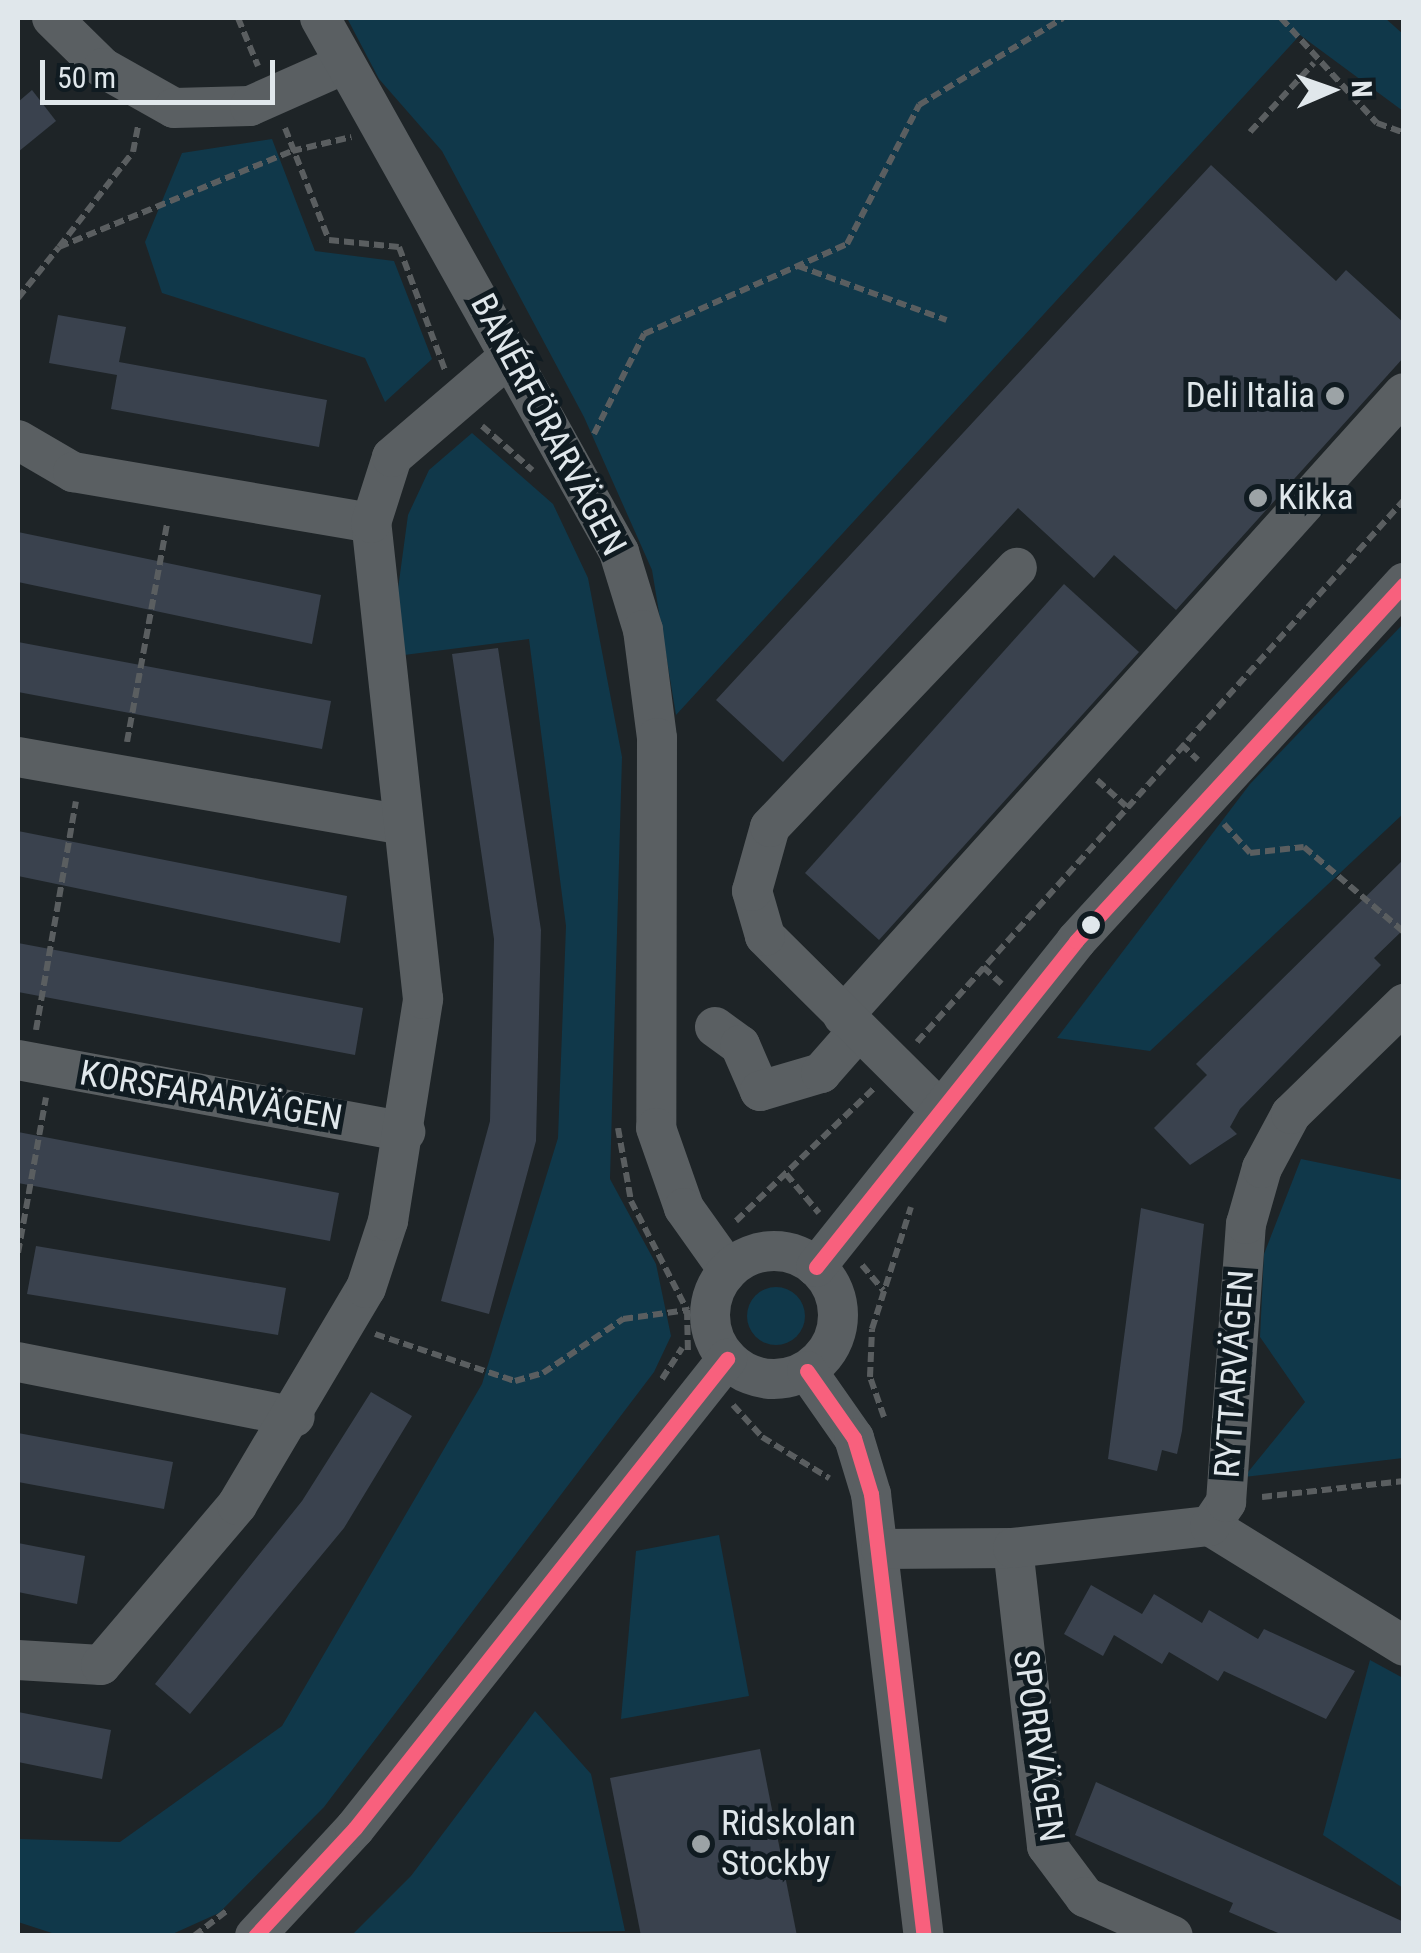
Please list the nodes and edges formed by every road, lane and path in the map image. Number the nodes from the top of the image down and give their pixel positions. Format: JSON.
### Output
{"nodes":[{"id":1,"x":52,"y":18,"type":"edge"},
{"id":2,"x":238,"y":18,"type":"edge"},
{"id":3,"x":320,"y":18,"type":"edge"},
{"id":4,"x":1062,"y":18,"type":"edge"},
{"id":5,"x":1280,"y":18,"type":"edge"},
{"id":6,"x":1314,"y":63,"type":"junction"},
{"id":7,"x":342,"y":65,"type":"junction"},
{"id":8,"x":274,"y":94,"type":"junction"},
{"id":9,"x":145,"y":95,"type":"junction"},
{"id":10,"x":382,"y":130,"type":"junction"},
{"id":11,"x":1250,"y":132,"type":"dead end"},
{"id":12,"x":1404,"y":133,"type":"edge"},
{"id":13,"x":292,"y":151,"type":"junction"},
{"id":14,"x":59,"y":248,"type":"junction"},
{"id":15,"x":797,"y":266,"type":"junction"},
{"id":16,"x":18,"y":298,"type":"edge"},
{"id":17,"x":946,"y":320,"type":"dead end"},
{"id":18,"x":512,"y":354,"type":"junction"},
{"id":19,"x":1404,"y":393,"type":"edge"},
{"id":20,"x":455,"y":396,"type":"junction"},
{"id":21,"x":18,"y":440,"type":"edge"},
{"id":22,"x":569,"y":456,"type":"junction"},
{"id":23,"x":172,"y":493,"type":"junction"},
{"id":24,"x":1404,"y":500,"type":"edge"},
{"id":25,"x":370,"y":523,"type":"junction"},
{"id":26,"x":1017,"y":568,"type":"dead end"},
{"id":27,"x":1404,"y":583,"type":"edge"},
{"id":28,"x":18,"y":757,"type":"edge"},
{"id":29,"x":101,"y":774,"type":"junction"},
{"id":30,"x":1226,"y":806,"type":"dead end"},
{"id":31,"x":1217,"y":817,"type":"junction"},
{"id":32,"x":403,"y":825,"type":"junction"},
{"id":33,"x":1206,"y":827,"type":"dead end"},
{"id":34,"x":1404,"y":932,"type":"edge"},
{"id":35,"x":1404,"y":1004,"type":"edge"},
{"id":36,"x":850,"y":1024,"type":"junction"},
{"id":37,"x":715,"y":1027,"type":"dead end"},
{"id":38,"x":33,"y":1063,"type":"edge"},
{"id":39,"x":893,"y":1069,"type":"junction"},
{"id":40,"x":938,"y":1108,"type":"junction"},
{"id":41,"x":619,"y":1118,"type":"dead end"},
{"id":42,"x":405,"y":1132,"type":"junction"},
{"id":43,"x":918,"y":1185,"type":"dead end"},
{"id":44,"x":18,"y":1254,"type":"edge"},
{"id":45,"x":719,"y":1257,"type":"junction"},
{"id":46,"x":816,"y":1267,"type":"junction"},
{"id":47,"x":676,"y":1275,"type":"junction"},
{"id":48,"x":687,"y":1310,"type":"junction"},
{"id":49,"x":351,"y":1323,"type":"junction"},
{"id":50,"x":18,"y":1362,"type":"edge"},
{"id":51,"x":719,"y":1370,"type":"junction"},
{"id":52,"x":807,"y":1370,"type":"junction"},
{"id":53,"x":294,"y":1417,"type":"junction"},
{"id":54,"x":887,"y":1427,"type":"dead end"},
{"id":55,"x":1404,"y":1481,"type":"edge"},
{"id":56,"x":868,"y":1485,"type":"junction"},
{"id":57,"x":1218,"y":1514,"type":"junction"},
{"id":58,"x":1013,"y":1548,"type":"junction"},
{"id":59,"x":881,"y":1549,"type":"junction"},
{"id":60,"x":1404,"y":1646,"type":"edge"},
{"id":61,"x":18,"y":1660,"type":"edge"},
{"id":62,"x":255,"y":1936,"type":"edge"},
{"id":63,"x":924,"y":1936,"type":"edge"},
{"id":64,"x":1172,"y":1936,"type":"edge"}],
"edges":[{"from":1,"to":9,"type":"street"},
{"from":2,"to":8,"type":"path"},
{"from":3,"to":7,"type":"street","name":"BANÉRFÖRARVÄGEN"},
{"from":4,"to":15,"type":"path"},
{"from":5,"to":6,"type":"path"},
{"from":6,"to":11,"type":"path"},
{"from":6,"to":12,"type":"path"},
{"from":7,"to":8,"type":"street"},
{"from":7,"to":10,"type":"street","name":"BANÉRFÖRARVÄGEN"},
{"from":8,"to":9,"type":"street"},
{"from":8,"to":13,"type":"path"},
{"from":9,"to":14,"type":"path"},
{"from":10,"to":13,"type":"path"},
{"from":10,"to":18,"type":"street","name":"BANÉRFÖRARVÄGEN"},
{"from":13,"to":14,"type":"path"},
{"from":13,"to":20,"type":"path"},
{"from":14,"to":16,"type":"path"},
{"from":15,"to":17,"type":"path"},
{"from":15,"to":22,"type":"path"},
{"from":18,"to":20,"type":"street"},
{"from":18,"to":22,"type":"street","name":"BANÉRFÖRARVÄGEN"},
{"from":19,"to":36,"type":"street"},
{"from":20,"to":22,"type":"path"},
{"from":20,"to":25,"type":"street"},
{"from":21,"to":23,"type":"street"},
{"from":22,"to":45,"type":"street","name":"BANÉRFÖRARVÄGEN"},
{"from":23,"to":25,"type":"street"},
{"from":23,"to":29,"type":"path"},
{"from":24,"to":39,"type":"path"},
{"from":25,"to":32,"type":"street"},
{"from":26,"to":36,"type":"street"},
{"from":27,"to":40,"type":"street"},
{"from":28,"to":29,"type":"street"},
{"from":29,"to":32,"type":"street"},
{"from":29,"to":38,"type":"path"},
{"from":30,"to":31,"type":"path"},
{"from":31,"to":33,"type":"path"},
{"from":31,"to":34,"type":"path"},
{"from":32,"to":42,"type":"street"},
{"from":35,"to":57,"type":"street","name":"RYTTARVÄGEN"},
{"from":36,"to":37,"type":"street"},
{"from":36,"to":39,"type":"street"},
{"from":38,"to":42,"type":"street","name":"KORSFARARVÄGEN"},
{"from":38,"to":44,"type":"path"},
{"from":39,"to":40,"type":"street"},
{"from":39,"to":45,"type":"path"},
{"from":40,"to":46,"type":"street"},
{"from":41,"to":47,"type":"path"},
{"from":42,"to":49,"type":"street"},
{"from":43,"to":54,"type":"path"},
{"from":45,"to":46,"type":"street"},
{"from":45,"to":47,"type":"path"},
{"from":45,"to":51,"type":"street"},
{"from":46,"to":52,"type":"street"},
{"from":47,"to":48,"type":"path"},
{"from":48,"to":49,"type":"path"},
{"from":48,"to":51,"type":"path"},
{"from":49,"to":53,"type":"street"},
{"from":50,"to":53,"type":"street"},
{"from":51,"to":52,"type":"street"},
{"from":51,"to":56,"type":"path"},
{"from":51,"to":62,"type":"street"},
{"from":52,"to":56,"type":"street"},
{"from":53,"to":61,"type":"street"},
{"from":55,"to":57,"type":"path"},
{"from":56,"to":59,"type":"street"},
{"from":57,"to":58,"type":"street","name":"RYTTARVÄGEN"},
{"from":57,"to":60,"type":"street"},
{"from":58,"to":59,"type":"street","name":"RYTTARVÄGEN"},
{"from":58,"to":64,"type":"street","name":"SPORRVÄGEN"},
{"from":59,"to":63,"type":"street"}]}
